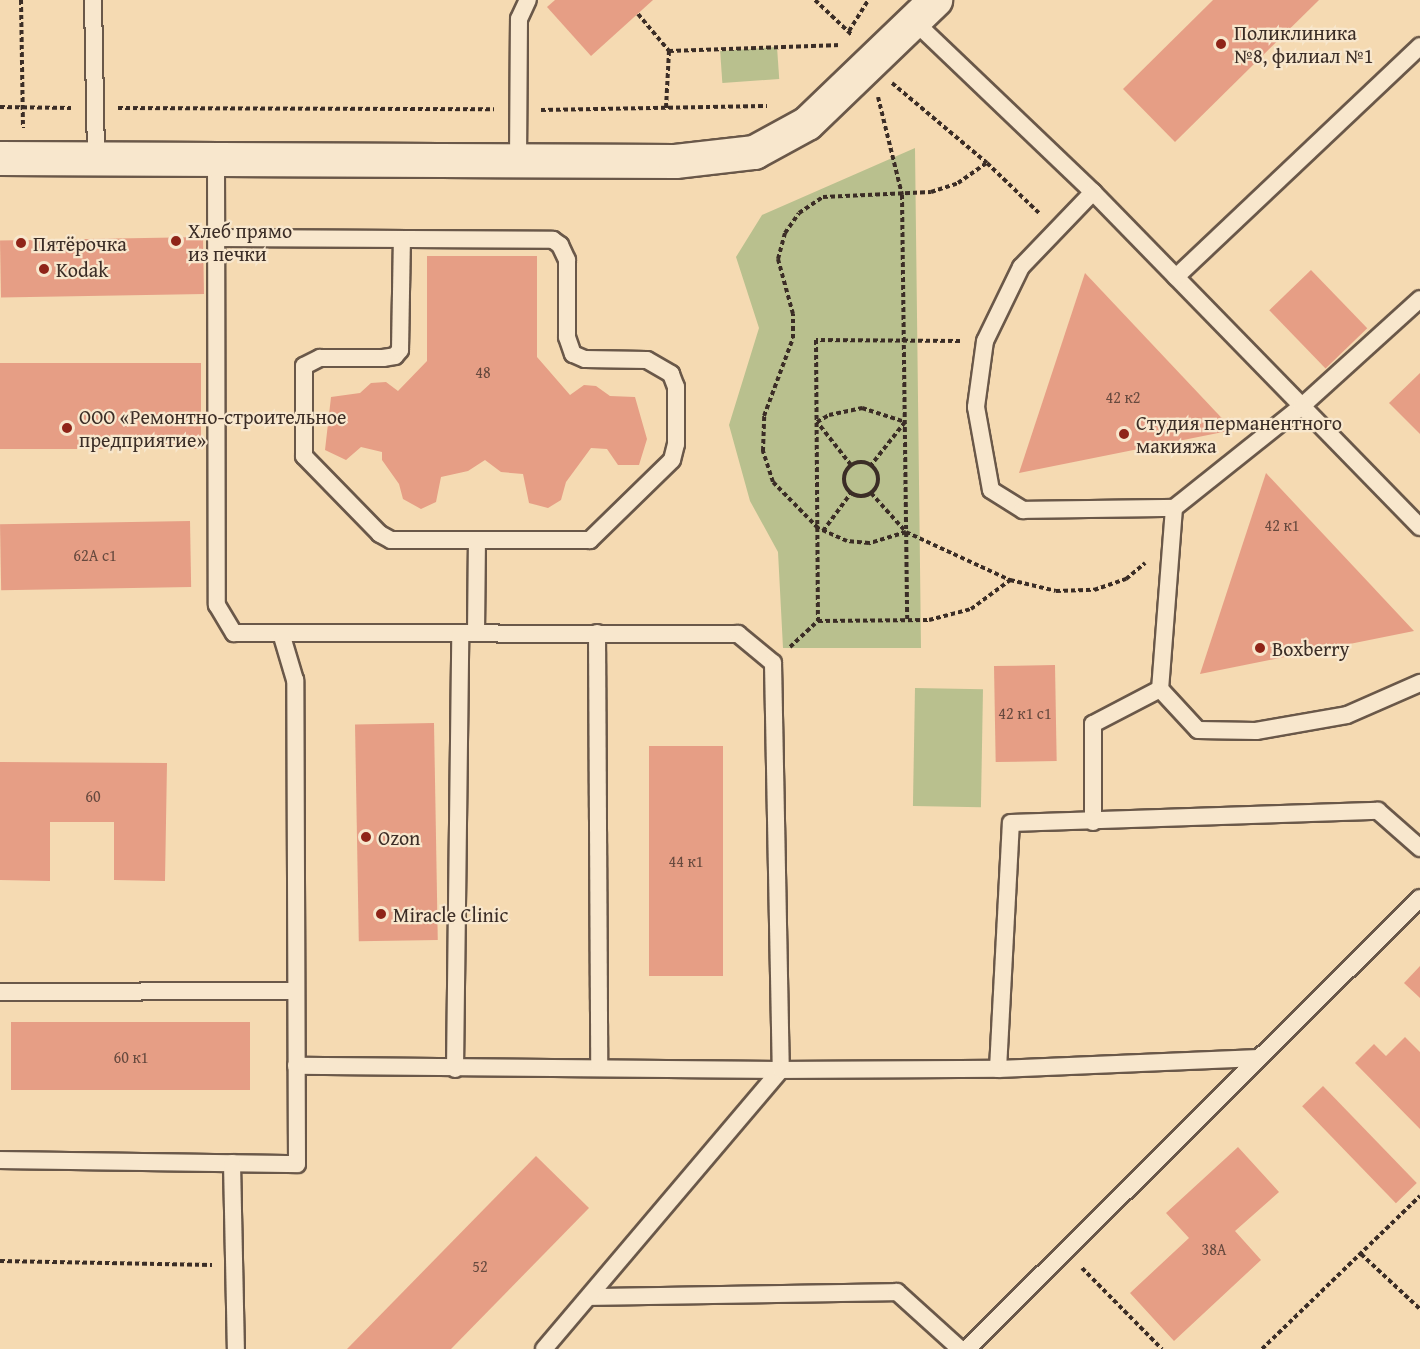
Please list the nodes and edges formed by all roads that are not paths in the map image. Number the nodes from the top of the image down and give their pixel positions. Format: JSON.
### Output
{"nodes":[{"id":1,"x":93,"y":0,"type":"edge"},
{"id":2,"x":528,"y":0,"type":"edge"},
{"id":3,"x":924,"y":11,"type":"edge"},
{"id":4,"x":1420,"y":46,"type":"edge"},
{"id":5,"x":11,"y":159,"type":"edge"},
{"id":6,"x":96,"y":159,"type":"junction"},
{"id":7,"x":216,"y":160,"type":"junction"},
{"id":8,"x":518,"y":160,"type":"junction"},
{"id":9,"x":1093,"y":192,"type":"junction"},
{"id":10,"x":216,"y":238,"type":"junction"},
{"id":11,"x":402,"y":240,"type":"junction"},
{"id":12,"x":1176,"y":277,"type":"junction"},
{"id":13,"x":1420,"y":299,"type":"edge"},
{"id":14,"x":1302,"y":406,"type":"junction"},
{"id":15,"x":1174,"y":508,"type":"junction"},
{"id":16,"x":1420,"y":526,"type":"edge"},
{"id":17,"x":477,"y":541,"type":"junction"},
{"id":18,"x":281,"y":633,"type":"junction"},
{"id":19,"x":468,"y":633,"type":"junction"},
{"id":20,"x":597,"y":633,"type":"junction"},
{"id":21,"x":1420,"y":683,"type":"edge"},
{"id":22,"x":1160,"y":689,"type":"junction"},
{"id":23,"x":1093,"y":822,"type":"junction"},
{"id":24,"x":1420,"y":848,"type":"edge"},
{"id":25,"x":1420,"y":898,"type":"edge"},
{"id":26,"x":294,"y":991,"type":"junction"},
{"id":27,"x":0,"y":992,"type":"edge"},
{"id":28,"x":1259,"y":1058,"type":"junction"},
{"id":29,"x":296,"y":1066,"type":"junction"},
{"id":30,"x":599,"y":1067,"type":"junction"},
{"id":31,"x":455,"y":1069,"type":"junction"},
{"id":32,"x":998,"y":1069,"type":"junction"},
{"id":33,"x":781,"y":1070,"type":"junction"},
{"id":34,"x":0,"y":1160,"type":"edge"},
{"id":35,"x":232,"y":1163,"type":"junction"},
{"id":36,"x":592,"y":1297,"type":"junction"},
{"id":37,"x":236,"y":1349,"type":"edge"},
{"id":38,"x":544,"y":1349,"type":"edge"},
{"id":39,"x":960,"y":1349,"type":"edge"},
{"id":40,"x":967,"y":1349,"type":"edge"}],
"edges":[{"from":1,"to":6,"type":"lane"},
{"from":2,"to":8,"type":"lane"},
{"from":3,"to":8,"type":"street"},
{"from":3,"to":9,"type":"lane"},
{"from":4,"to":12,"type":"lane"},
{"from":5,"to":6,"type":"street"},
{"from":6,"to":7,"type":"street"},
{"from":7,"to":8,"type":"street"},
{"from":7,"to":10,"type":"lane"},
{"from":9,"to":12,"type":"lane"},
{"from":9,"to":15,"type":"lane"},
{"from":10,"to":11,"type":"lane"},
{"from":10,"to":18,"type":"lane"},
{"from":11,"to":17,"type":"lane"},
{"from":11,"to":17,"type":"lane"},
{"from":12,"to":14,"type":"lane"},
{"from":13,"to":14,"type":"lane"},
{"from":14,"to":15,"type":"lane"},
{"from":14,"to":16,"type":"lane"},
{"from":15,"to":22,"type":"lane"},
{"from":17,"to":19,"type":"lane"},
{"from":18,"to":19,"type":"lane"},
{"from":18,"to":26,"type":"lane"},
{"from":19,"to":20,"type":"lane"},
{"from":19,"to":31,"type":"lane"},
{"from":20,"to":30,"type":"lane"},
{"from":20,"to":33,"type":"lane"},
{"from":21,"to":22,"type":"lane"},
{"from":22,"to":23,"type":"lane"},
{"from":23,"to":24,"type":"lane"},
{"from":23,"to":32,"type":"lane"},
{"from":25,"to":28,"type":"lane"},
{"from":26,"to":27,"type":"lane"},
{"from":26,"to":29,"type":"lane"},
{"from":28,"to":32,"type":"lane"},
{"from":28,"to":40,"type":"lane"},
{"from":29,"to":31,"type":"lane"},
{"from":29,"to":35,"type":"lane"},
{"from":30,"to":31,"type":"lane"},
{"from":30,"to":33,"type":"lane"},
{"from":32,"to":33,"type":"lane"},
{"from":33,"to":36,"type":"lane"},
{"from":34,"to":35,"type":"lane"},
{"from":35,"to":37,"type":"lane"},
{"from":36,"to":38,"type":"lane"},
{"from":36,"to":39,"type":"lane"}]}
